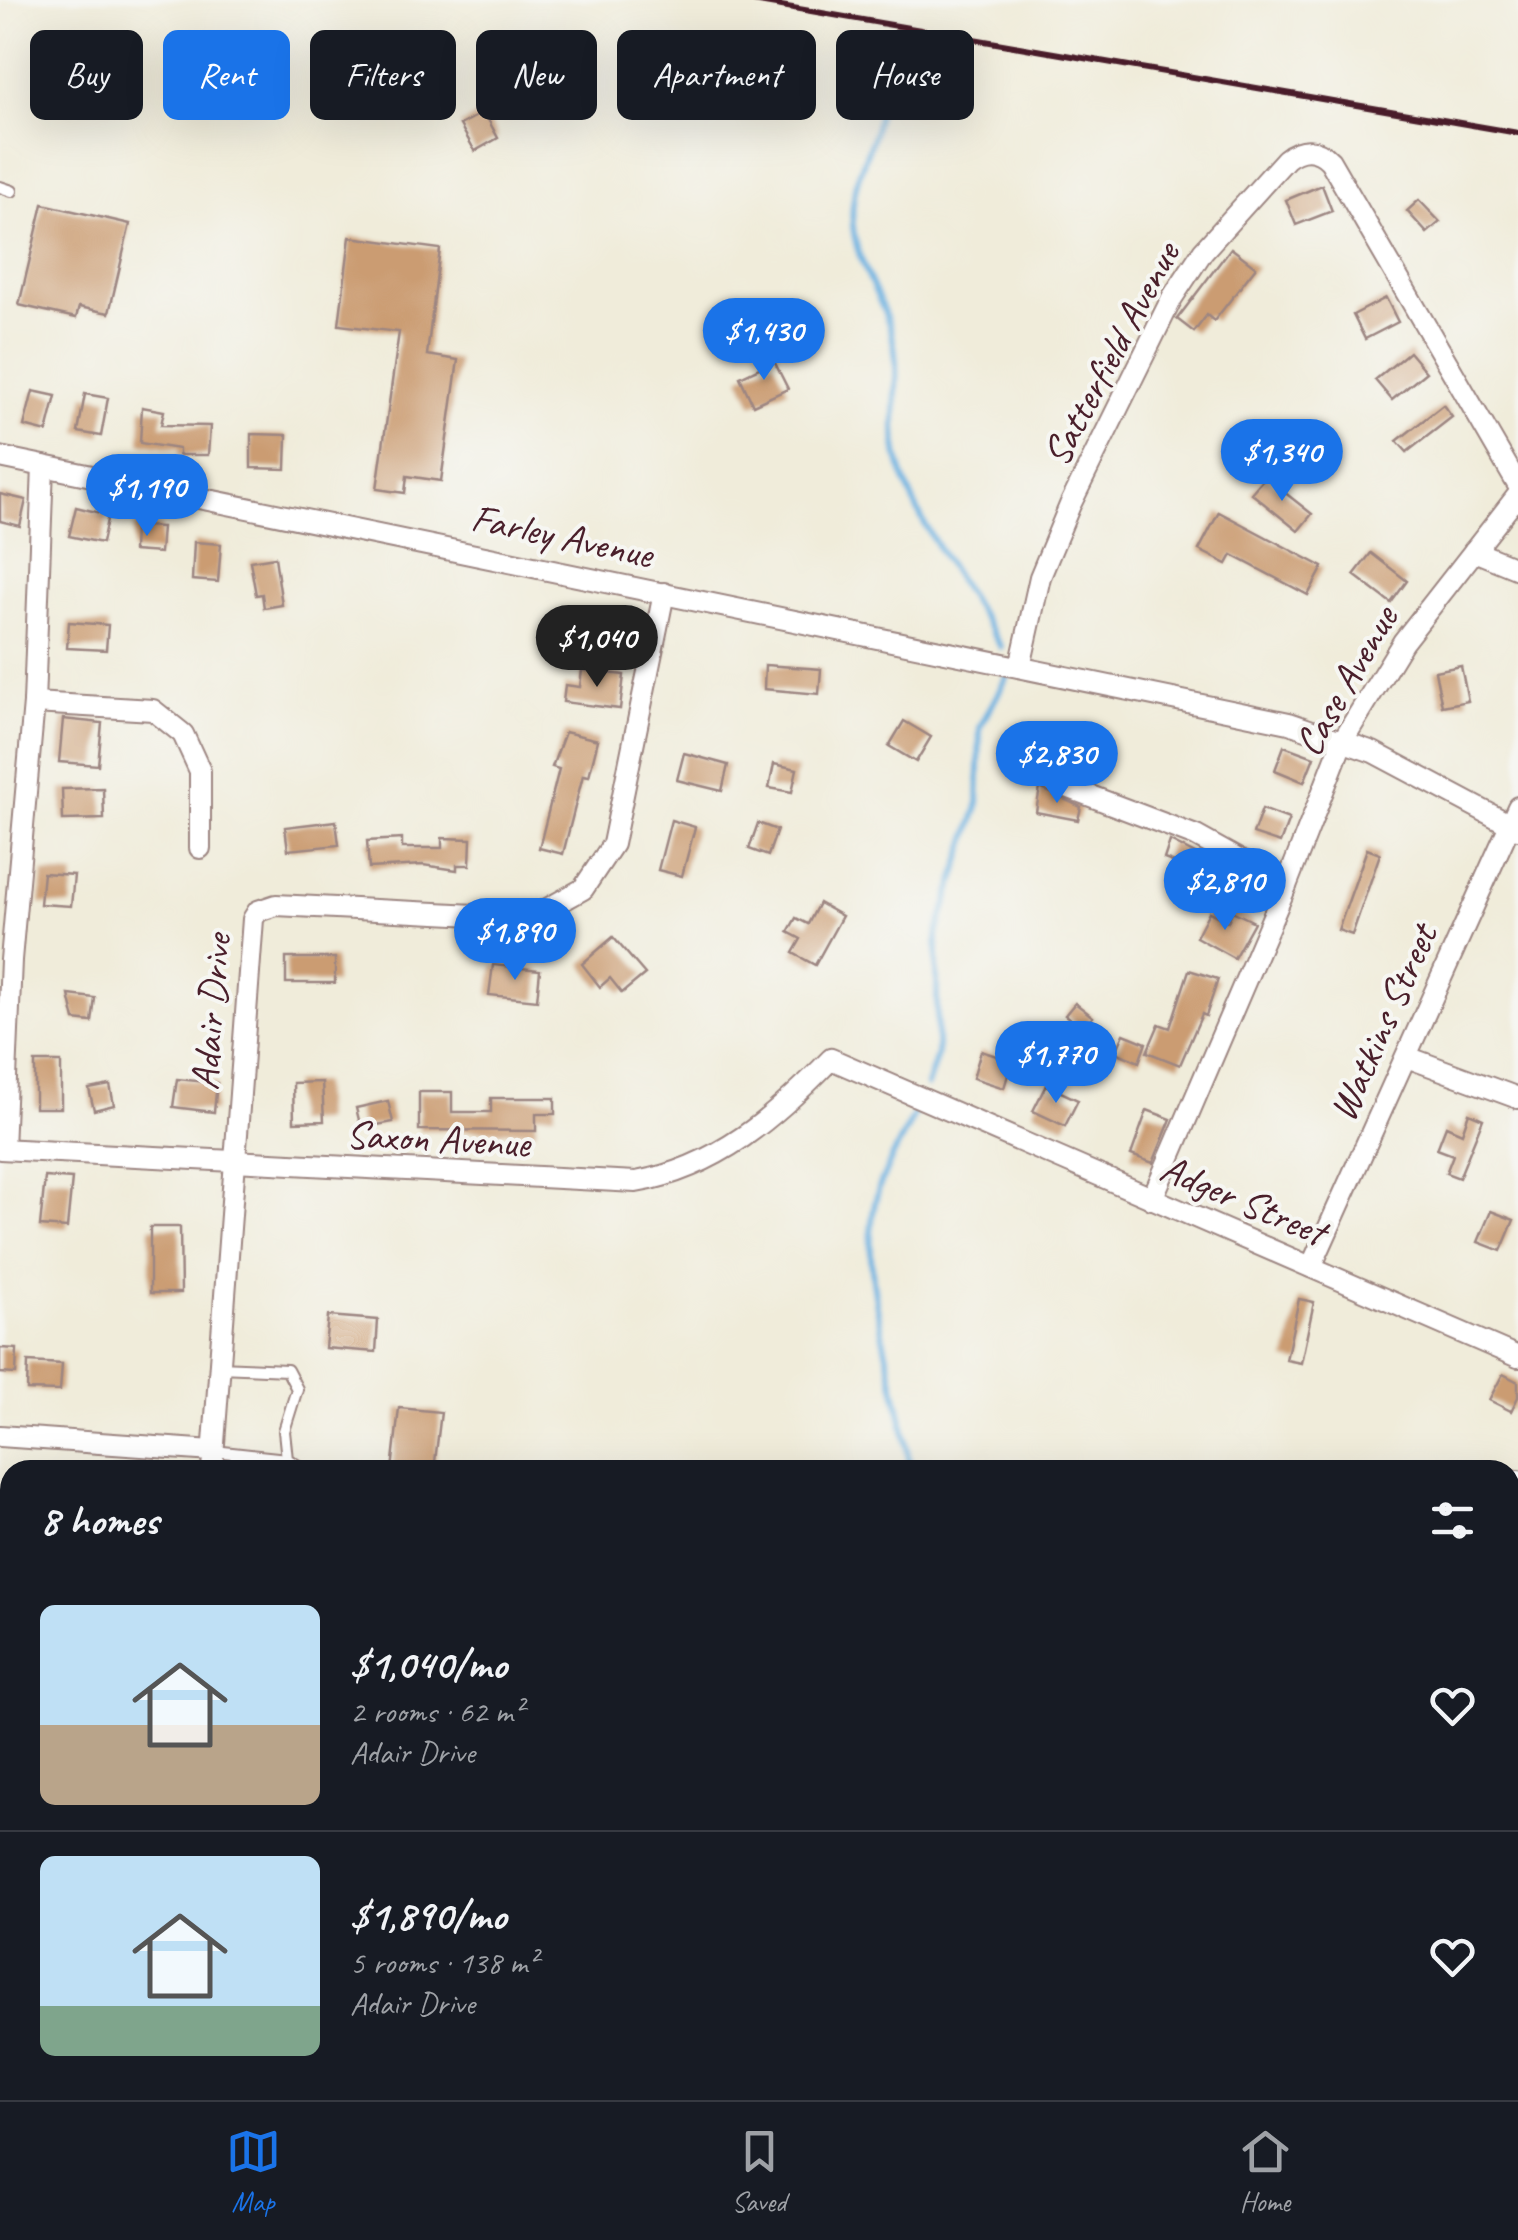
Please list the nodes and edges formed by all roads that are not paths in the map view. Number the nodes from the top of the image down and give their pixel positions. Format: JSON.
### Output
{"nodes":[{"id":1,"x":0,"y":187,"type":"edge"},
{"id":2,"x":12,"y":191,"type":"dead end"},
{"id":3,"x":0,"y":457,"type":"edge"},
{"id":4,"x":44,"y":466,"type":"junction"},
{"id":5,"x":1518,"y":484,"type":"edge"},
{"id":6,"x":1518,"y":496,"type":"edge"},
{"id":7,"x":1474,"y":551,"type":"junction"},
{"id":8,"x":1518,"y":569,"type":"edge"},
{"id":9,"x":664,"y":593,"type":"junction"},
{"id":10,"x":1020,"y":667,"type":"junction"},
{"id":11,"x":34,"y":703,"type":"junction"},
{"id":12,"x":1343,"y":740,"type":"junction"},
{"id":13,"x":1050,"y":782,"type":"dead end"},
{"id":14,"x":1515,"y":821,"type":"edge"},
{"id":15,"x":200,"y":848,"type":"dead end"},
{"id":16,"x":1286,"y":886,"type":"junction"},
{"id":17,"x":1407,"y":1057,"type":"junction"},
{"id":18,"x":831,"y":1059,"type":"joint"},
{"id":19,"x":1518,"y":1098,"type":"edge"},
{"id":20,"x":2,"y":1149,"type":"edge"},
{"id":21,"x":234,"y":1164,"type":"junction"},
{"id":22,"x":1152,"y":1199,"type":"junction"},
{"id":23,"x":1311,"y":1267,"type":"junction"},
{"id":24,"x":1518,"y":1357,"type":"edge"},
{"id":25,"x":218,"y":1367,"type":"junction"},
{"id":26,"x":0,"y":1436,"type":"edge"},
{"id":27,"x":212,"y":1460,"type":"edge"},
{"id":28,"x":287,"y":1460,"type":"joint"}],
"edges":[{"from":1,"to":2,"type":"lane"},
{"from":3,"to":4,"type":"street","name":"Farley Avenue"},
{"from":4,"to":9,"type":"street","name":"Farley Avenue"},
{"from":4,"to":11,"type":"street"},
{"from":5,"to":10,"type":"street","name":"Satterfield Avenue"},
{"from":6,"to":7,"type":"street","name":"Case Avenue"},
{"from":7,"to":8,"type":"street"},
{"from":7,"to":12,"type":"street","name":"Case Avenue"},
{"from":9,"to":10,"type":"street","name":"Farley Avenue"},
{"from":9,"to":21,"type":"street","name":"Adair Drive"},
{"from":10,"to":12,"type":"street","name":"Farley Avenue"},
{"from":11,"to":15,"type":"street"},
{"from":11,"to":20,"type":"street"},
{"from":12,"to":14,"type":"street","name":"Farley Avenue"},
{"from":12,"to":16,"type":"street","name":"Case Avenue"},
{"from":13,"to":16,"type":"street"},
{"from":14,"to":17,"type":"street","name":"Watkins Street"},
{"from":16,"to":22,"type":"street","name":"Case Avenue"},
{"from":17,"to":19,"type":"street"},
{"from":17,"to":23,"type":"street","name":"Watkins Street"},
{"from":18,"to":21,"type":"street","name":"Saxon Avenue"},
{"from":18,"to":22,"type":"street","name":"Adger Street"},
{"from":20,"to":21,"type":"street","name":"Saxon Avenue"},
{"from":21,"to":25,"type":"street"},
{"from":22,"to":23,"type":"street","name":"Adger Street"},
{"from":23,"to":24,"type":"street","name":"Adger Street"},
{"from":25,"to":27,"type":"street"},
{"from":25,"to":28,"type":"lane"},
{"from":26,"to":27,"type":"street"},
{"from":27,"to":28,"type":"lane"}]}
